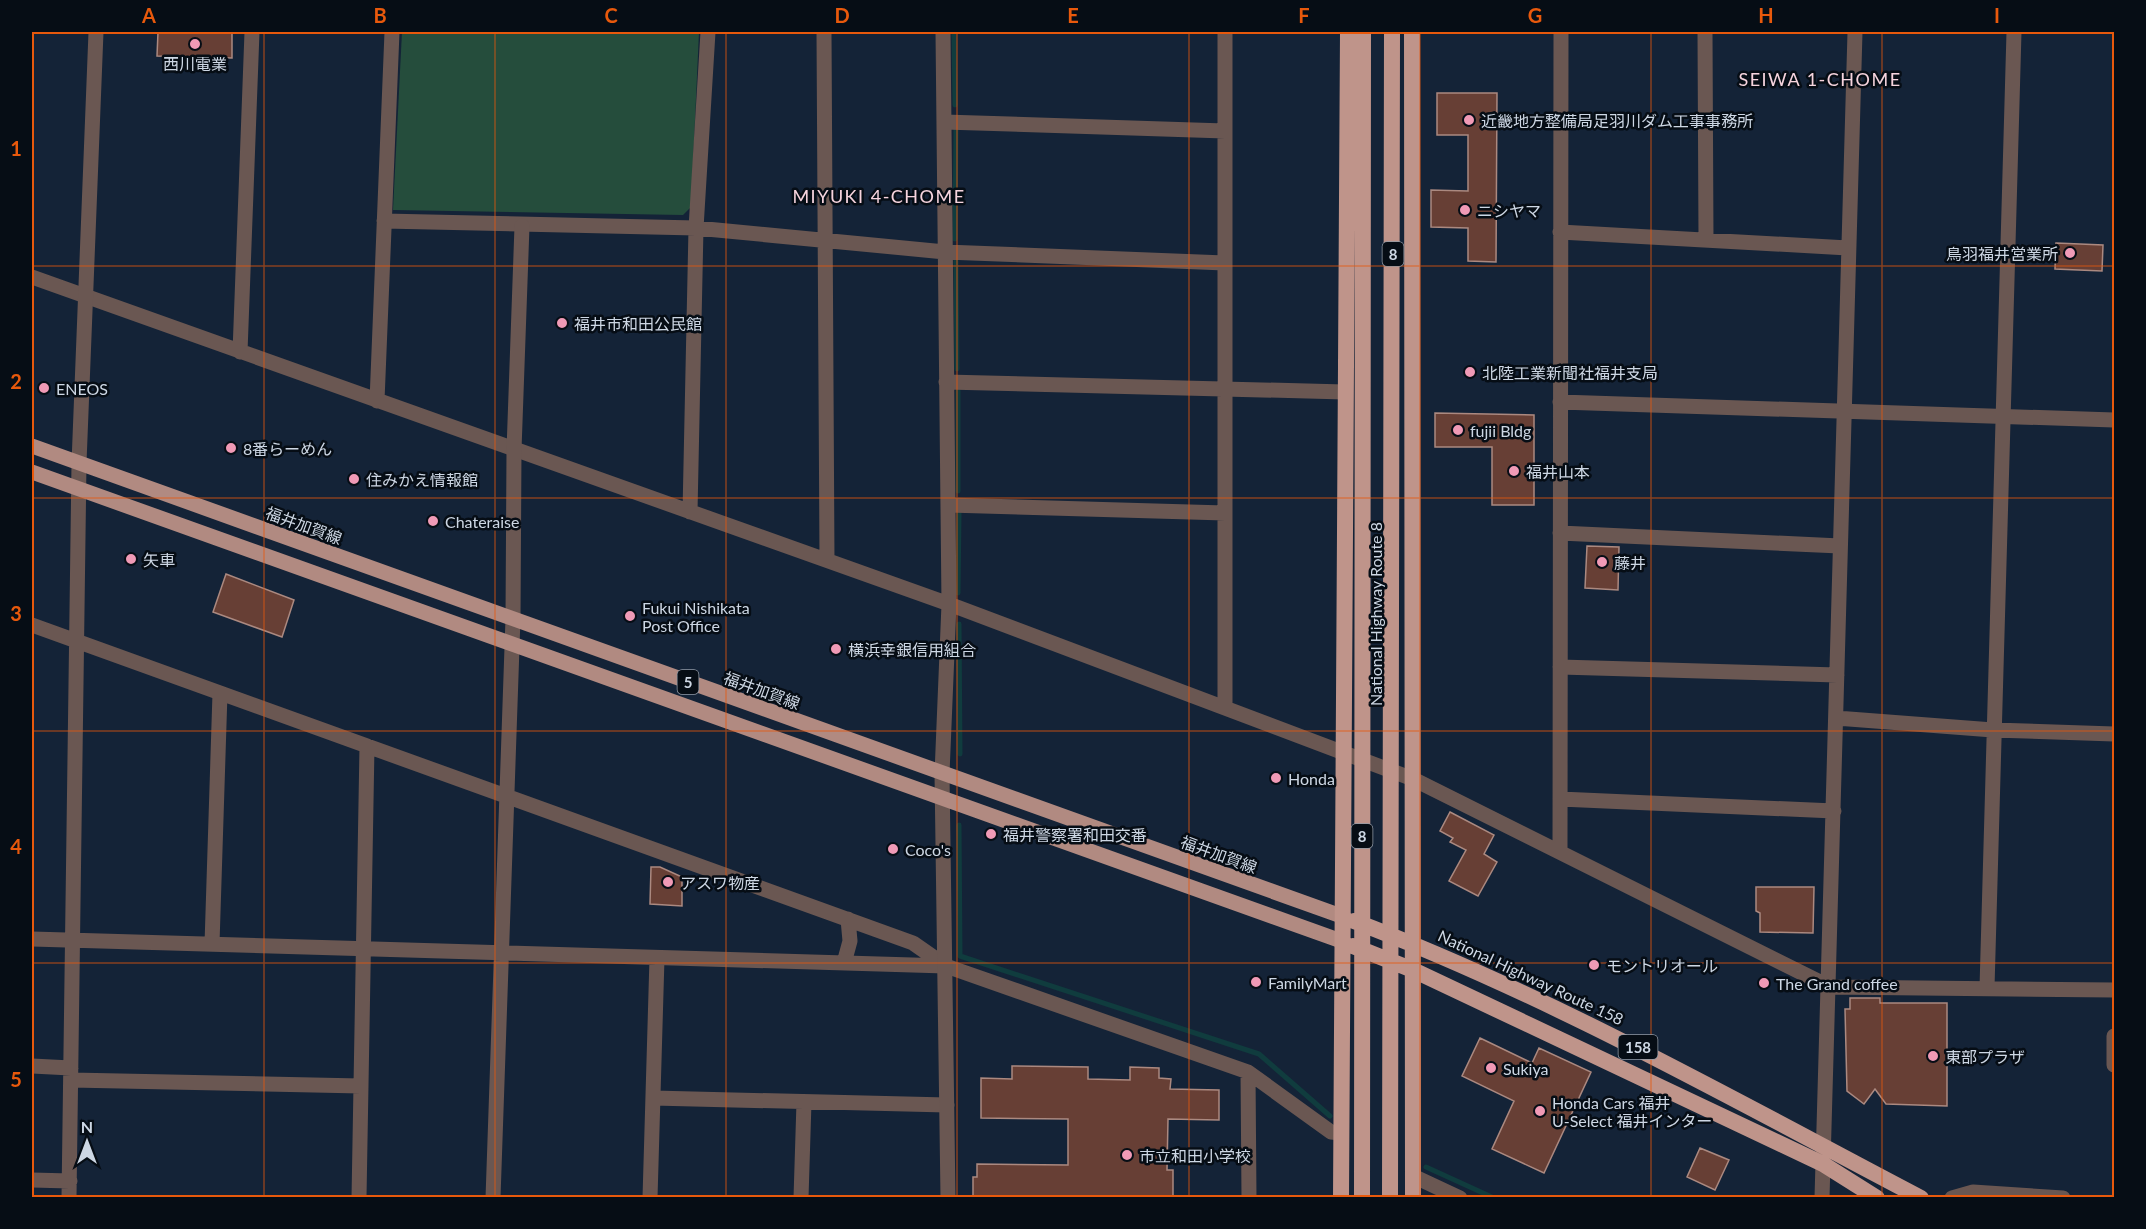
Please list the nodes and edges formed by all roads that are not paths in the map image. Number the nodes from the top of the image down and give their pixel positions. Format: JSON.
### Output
{"nodes":[{"id":1,"x":96,"y":32,"type":"edge"},
{"id":2,"x":252,"y":32,"type":"edge"},
{"id":3,"x":392,"y":32,"type":"edge"},
{"id":4,"x":708,"y":32,"type":"edge"},
{"id":5,"x":824,"y":32,"type":"edge"},
{"id":6,"x":942,"y":32,"type":"edge"},
{"id":7,"x":1225,"y":32,"type":"edge"},
{"id":8,"x":1348,"y":32,"type":"edge"},
{"id":9,"x":1363,"y":32,"type":"edge"},
{"id":10,"x":1392,"y":32,"type":"edge"},
{"id":11,"x":1412,"y":32,"type":"edge"},
{"id":12,"x":1561,"y":32,"type":"edge"},
{"id":13,"x":1705,"y":32,"type":"edge"},
{"id":14,"x":1855,"y":32,"type":"edge"},
{"id":15,"x":2013,"y":32,"type":"edge"},
{"id":16,"x":944,"y":122,"type":"junction"},
{"id":17,"x":1225,"y":131,"type":"junction"},
{"id":18,"x":384,"y":221,"type":"junction"},
{"id":19,"x":522,"y":226,"type":"junction"},
{"id":20,"x":696,"y":228,"type":"junction"},
{"id":21,"x":1560,"y":232,"type":"junction"},
{"id":22,"x":826,"y":240,"type":"junction"},
{"id":23,"x":1706,"y":240,"type":"junction"},
{"id":24,"x":1848,"y":248,"type":"junction"},
{"id":25,"x":945,"y":252,"type":"junction"},
{"id":26,"x":1225,"y":263,"type":"junction"},
{"id":27,"x":32,"y":277,"type":"edge"},
{"id":28,"x":86,"y":296,"type":"junction"},
{"id":29,"x":240,"y":352,"type":"junction"},
{"id":30,"x":946,"y":382,"type":"junction"},
{"id":31,"x":1225,"y":389,"type":"junction"},
{"id":32,"x":1345,"y":392,"type":"junction"},
{"id":33,"x":377,"y":401,"type":"junction"},
{"id":34,"x":1560,"y":402,"type":"junction"},
{"id":35,"x":1842,"y":413,"type":"junction"},
{"id":36,"x":2003,"y":418,"type":"junction"},
{"id":37,"x":2115,"y":420,"type":"edge"},
{"id":38,"x":32,"y":447,"type":"edge"},
{"id":39,"x":514,"y":450,"type":"junction"},
{"id":40,"x":79,"y":463,"type":"junction"},
{"id":41,"x":32,"y":472,"type":"edge"},
{"id":42,"x":78,"y":489,"type":"junction"},
{"id":43,"x":948,"y":505,"type":"junction"},
{"id":44,"x":690,"y":512,"type":"junction"},
{"id":45,"x":1225,"y":513,"type":"junction"},
{"id":46,"x":1560,"y":533,"type":"junction"},
{"id":47,"x":1840,"y":546,"type":"junction"},
{"id":48,"x":827,"y":560,"type":"junction"},
{"id":49,"x":949,"y":604,"type":"junction"},
{"id":50,"x":513,"y":618,"type":"junction"},
{"id":51,"x":32,"y":625,"type":"edge"},
{"id":52,"x":76,"y":641,"type":"junction"},
{"id":53,"x":512,"y":644,"type":"junction"},
{"id":54,"x":1560,"y":667,"type":"junction"},
{"id":55,"x":1837,"y":675,"type":"junction"},
{"id":56,"x":219,"y":693,"type":"junction"},
{"id":57,"x":1225,"y":706,"type":"junction"},
{"id":58,"x":1836,"y":718,"type":"junction"},
{"id":59,"x":1993,"y":730,"type":"junction"},
{"id":60,"x":2115,"y":734,"type":"edge"},
{"id":61,"x":367,"y":746,"type":"junction"},
{"id":62,"x":1342,"y":750,"type":"junction"},
{"id":63,"x":942,"y":774,"type":"junction"},
{"id":64,"x":1413,"y":779,"type":"junction"},
{"id":65,"x":507,"y":794,"type":"junction"},
{"id":66,"x":942,"y":797,"type":"junction"},
{"id":67,"x":1560,"y":799,"type":"junction"},
{"id":68,"x":1834,"y":811,"type":"junction"},
{"id":69,"x":1560,"y":850,"type":"junction"},
{"id":70,"x":1344,"y":917,"type":"junction"},
{"id":71,"x":848,"y":919,"type":"junction"},
{"id":72,"x":32,"y":939,"type":"edge"},
{"id":73,"x":73,"y":940,"type":"junction"},
{"id":74,"x":1344,"y":942,"type":"junction"},
{"id":75,"x":1413,"y":943,"type":"junction"},
{"id":76,"x":212,"y":944,"type":"junction"},
{"id":77,"x":363,"y":949,"type":"junction"},
{"id":78,"x":502,"y":953,"type":"junction"},
{"id":79,"x":657,"y":958,"type":"junction"},
{"id":80,"x":844,"y":963,"type":"junction"},
{"id":81,"x":946,"y":966,"type":"junction"},
{"id":82,"x":1413,"y":970,"type":"junction"},
{"id":83,"x":1830,"y":987,"type":"junction"},
{"id":84,"x":1987,"y":988,"type":"junction"},
{"id":85,"x":2115,"y":990,"type":"edge"},
{"id":86,"x":2115,"y":1036,"type":"edge"},
{"id":87,"x":2115,"y":1065,"type":"edge"},
{"id":88,"x":32,"y":1066,"type":"edge"},
{"id":89,"x":1248,"y":1072,"type":"junction"},
{"id":90,"x":71,"y":1074,"type":"junction"},
{"id":91,"x":361,"y":1086,"type":"junction"},
{"id":92,"x":653,"y":1098,"type":"junction"},
{"id":93,"x":804,"y":1102,"type":"junction"},
{"id":94,"x":947,"y":1105,"type":"junction"},
{"id":95,"x":1341,"y":1133,"type":"junction"},
{"id":96,"x":1824,"y":1156,"type":"junction"},
{"id":97,"x":1413,"y":1176,"type":"junction"},
{"id":98,"x":32,"y":1180,"type":"edge"},
{"id":99,"x":69,"y":1181,"type":"junction"},
{"id":100,"x":69,"y":1197,"type":"edge"},
{"id":101,"x":359,"y":1197,"type":"edge"},
{"id":102,"x":493,"y":1197,"type":"edge"},
{"id":103,"x":650,"y":1197,"type":"edge"},
{"id":104,"x":801,"y":1197,"type":"edge"},
{"id":105,"x":948,"y":1197,"type":"edge"},
{"id":106,"x":1249,"y":1197,"type":"edge"},
{"id":107,"x":1341,"y":1197,"type":"edge"},
{"id":108,"x":1362,"y":1197,"type":"edge"},
{"id":109,"x":1390,"y":1197,"type":"edge"},
{"id":110,"x":1413,"y":1197,"type":"edge"},
{"id":111,"x":1460,"y":1197,"type":"edge"},
{"id":112,"x":1822,"y":1197,"type":"edge"},
{"id":113,"x":1877,"y":1197,"type":"edge"},
{"id":114,"x":1921,"y":1197,"type":"edge"},
{"id":115,"x":1952,"y":1197,"type":"edge"},
{"id":116,"x":2063,"y":1197,"type":"edge"}],
"edges":[{"from":1,"to":28,"type":"street"},
{"from":2,"to":29,"type":"street"},
{"from":3,"to":18,"type":"street"},
{"from":4,"to":20,"type":"street"},
{"from":5,"to":22,"type":"street"},
{"from":6,"to":16,"type":"street"},
{"from":7,"to":17,"type":"street"},
{"from":8,"to":32,"type":"highway"},
{"from":9,"to":108,"type":"highway","name":"National Highway Route 8","number":"8"},
{"from":10,"to":109,"type":"highway","name":"National Highway Route 8","number":"8"},
{"from":11,"to":64,"type":"highway"},
{"from":12,"to":21,"type":"street"},
{"from":13,"to":23,"type":"street"},
{"from":14,"to":24,"type":"street"},
{"from":15,"to":36,"type":"street"},
{"from":16,"to":17,"type":"street"},
{"from":16,"to":25,"type":"street"},
{"from":17,"to":26,"type":"street"},
{"from":18,"to":19,"type":"street"},
{"from":18,"to":33,"type":"street"},
{"from":19,"to":20,"type":"street"},
{"from":19,"to":39,"type":"street"},
{"from":20,"to":22,"type":"street"},
{"from":20,"to":44,"type":"street"},
{"from":21,"to":23,"type":"street"},
{"from":21,"to":34,"type":"street"},
{"from":22,"to":25,"type":"street"},
{"from":22,"to":48,"type":"street"},
{"from":23,"to":24,"type":"street"},
{"from":24,"to":35,"type":"street"},
{"from":25,"to":26,"type":"street"},
{"from":25,"to":30,"type":"street"},
{"from":26,"to":31,"type":"street"},
{"from":27,"to":28,"type":"street"},
{"from":28,"to":29,"type":"street"},
{"from":28,"to":40,"type":"street"},
{"from":29,"to":33,"type":"street"},
{"from":30,"to":31,"type":"street"},
{"from":30,"to":43,"type":"street"},
{"from":31,"to":32,"type":"street"},
{"from":31,"to":45,"type":"street"},
{"from":32,"to":62,"type":"highway"},
{"from":33,"to":39,"type":"street"},
{"from":34,"to":35,"type":"street"},
{"from":34,"to":46,"type":"street"},
{"from":35,"to":36,"type":"street"},
{"from":35,"to":47,"type":"street"},
{"from":36,"to":37,"type":"street"},
{"from":36,"to":59,"type":"street"},
{"from":38,"to":40,"type":"main road","name":"福井加賀線","number":"5"},
{"from":39,"to":44,"type":"street"},
{"from":39,"to":50,"type":"street"},
{"from":40,"to":42,"type":"street"},
{"from":40,"to":50,"type":"main road","name":"福井加賀線","number":"5"},
{"from":41,"to":42,"type":"main road","number":"5"},
{"from":42,"to":52,"type":"street"},
{"from":42,"to":53,"type":"main road","number":"5"},
{"from":43,"to":45,"type":"street"},
{"from":43,"to":49,"type":"street"},
{"from":44,"to":48,"type":"street"},
{"from":45,"to":57,"type":"street"},
{"from":46,"to":47,"type":"street"},
{"from":46,"to":54,"type":"street"},
{"from":47,"to":55,"type":"street"},
{"from":48,"to":49,"type":"street"},
{"from":49,"to":57,"type":"street"},
{"from":49,"to":63,"type":"street"},
{"from":50,"to":53,"type":"street"},
{"from":50,"to":63,"type":"main road","name":"福井加賀線","number":"5"},
{"from":51,"to":52,"type":"street"},
{"from":52,"to":56,"type":"street"},
{"from":52,"to":73,"type":"street"},
{"from":53,"to":65,"type":"street"},
{"from":53,"to":66,"type":"main road","number":"5"},
{"from":54,"to":55,"type":"street"},
{"from":54,"to":67,"type":"street"},
{"from":55,"to":58,"type":"street"},
{"from":56,"to":61,"type":"street"},
{"from":56,"to":76,"type":"street"},
{"from":57,"to":62,"type":"street"},
{"from":58,"to":59,"type":"street"},
{"from":58,"to":68,"type":"street"},
{"from":59,"to":60,"type":"street"},
{"from":59,"to":84,"type":"street"},
{"from":61,"to":65,"type":"street"},
{"from":61,"to":77,"type":"street"},
{"from":62,"to":64,"type":"street"},
{"from":62,"to":70,"type":"highway"},
{"from":63,"to":66,"type":"street"},
{"from":63,"to":70,"type":"main road","name":"福井加賀線","number":"5"},
{"from":64,"to":69,"type":"street"},
{"from":64,"to":75,"type":"highway"},
{"from":65,"to":71,"type":"street"},
{"from":65,"to":78,"type":"street"},
{"from":66,"to":74,"type":"main road","number":"5"},
{"from":66,"to":81,"type":"street"},
{"from":67,"to":68,"type":"street"},
{"from":67,"to":69,"type":"street"},
{"from":68,"to":83,"type":"street"},
{"from":69,"to":83,"type":"street"},
{"from":70,"to":74,"type":"highway"},
{"from":70,"to":75,"type":"highway","name":"National Highway Route 158","number":"158"},
{"from":71,"to":80,"type":"street"},
{"from":71,"to":81,"type":"street"},
{"from":72,"to":73,"type":"street"},
{"from":73,"to":76,"type":"street"},
{"from":73,"to":90,"type":"street"},
{"from":74,"to":82,"type":"highway","name":"National Highway Route 158","number":"158"},
{"from":74,"to":95,"type":"highway"},
{"from":75,"to":82,"type":"highway"},
{"from":75,"to":96,"type":"highway","name":"National Highway Route 158","number":"158"},
{"from":76,"to":77,"type":"street"},
{"from":77,"to":78,"type":"street"},
{"from":77,"to":91,"type":"street"},
{"from":78,"to":79,"type":"street"},
{"from":78,"to":102,"type":"street"},
{"from":79,"to":80,"type":"street"},
{"from":79,"to":92,"type":"street"},
{"from":80,"to":81,"type":"street"},
{"from":81,"to":89,"type":"street"},
{"from":81,"to":94,"type":"street"},
{"from":82,"to":96,"type":"highway","name":"National Highway Route 158","number":"158"},
{"from":82,"to":97,"type":"highway"},
{"from":83,"to":84,"type":"street"},
{"from":83,"to":96,"type":"street"},
{"from":84,"to":85,"type":"street"},
{"from":86,"to":87,"type":"street"},
{"from":88,"to":90,"type":"street"},
{"from":89,"to":95,"type":"street"},
{"from":89,"to":106,"type":"street"},
{"from":90,"to":91,"type":"street"},
{"from":90,"to":99,"type":"street"},
{"from":91,"to":101,"type":"street"},
{"from":92,"to":93,"type":"street"},
{"from":92,"to":103,"type":"street"},
{"from":93,"to":94,"type":"street"},
{"from":93,"to":104,"type":"street"},
{"from":94,"to":105,"type":"street"},
{"from":95,"to":107,"type":"highway"},
{"from":96,"to":112,"type":"street"},
{"from":96,"to":113,"type":"highway","name":"National Highway Route 158","number":"158"},
{"from":96,"to":114,"type":"highway","name":"National Highway Route 158","number":"158"},
{"from":97,"to":110,"type":"highway"},
{"from":97,"to":111,"type":"street"},
{"from":98,"to":99,"type":"street"},
{"from":99,"to":100,"type":"street"},
{"from":115,"to":116,"type":"street"}]}
